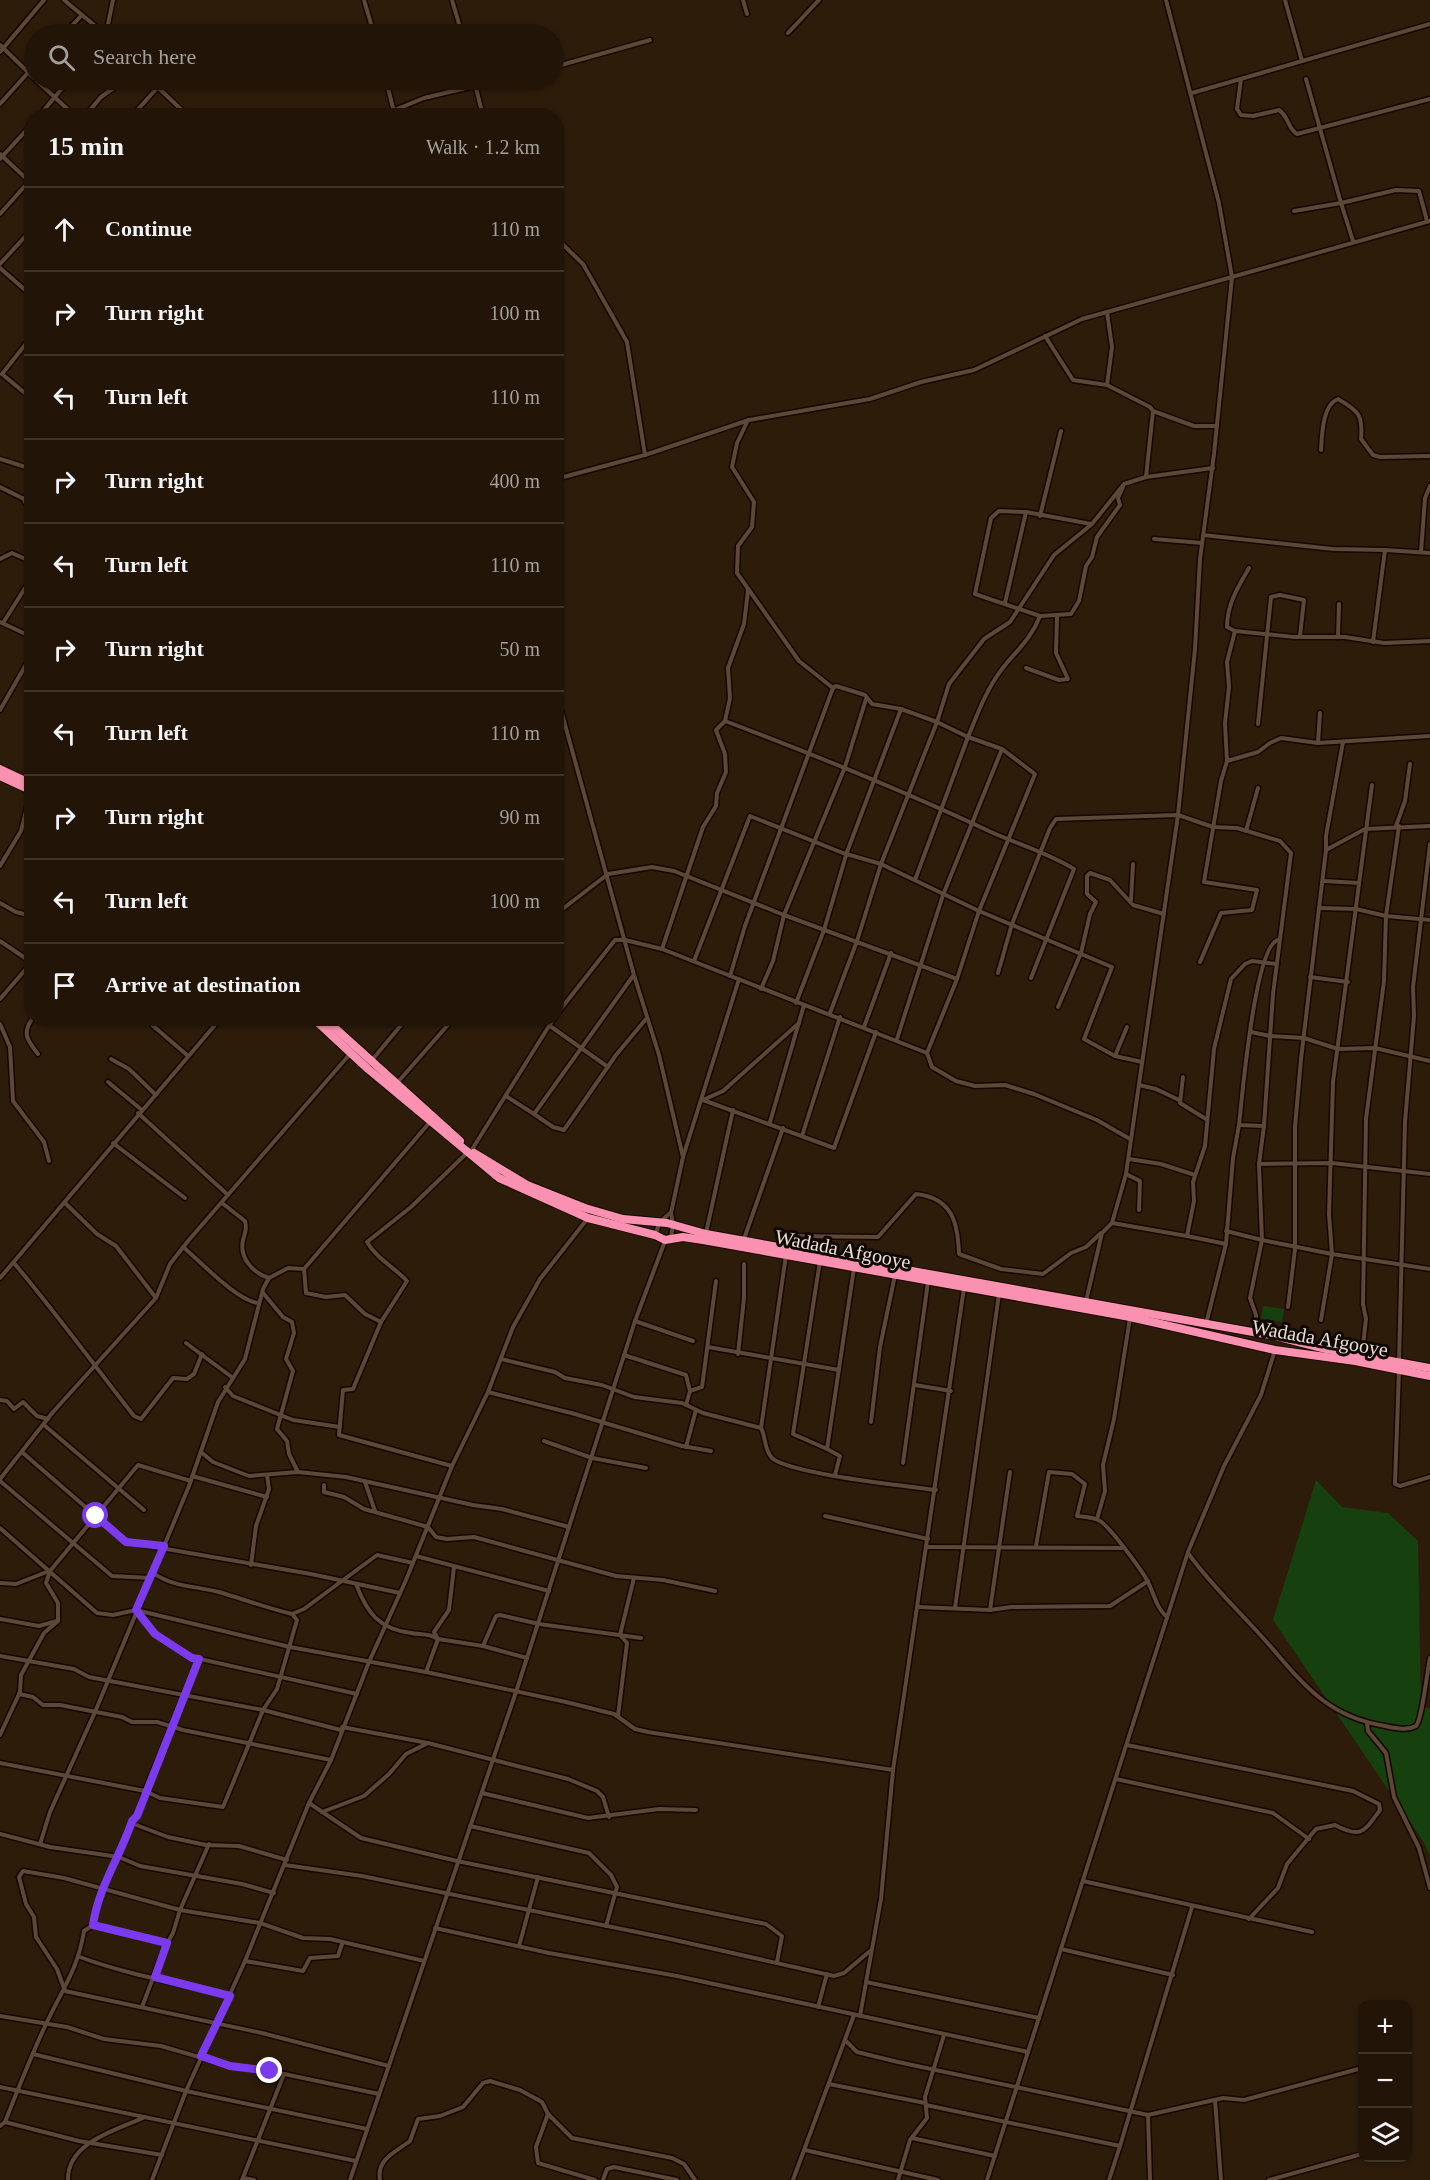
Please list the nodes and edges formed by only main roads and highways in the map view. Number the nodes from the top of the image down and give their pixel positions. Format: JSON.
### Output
{"nodes":[{"id":1,"x":0,"y":769,"type":"edge"},
{"id":2,"x":0,"y":776,"type":"edge"},
{"id":3,"x":24,"y":780,"type":"edge"},
{"id":4,"x":24,"y":788,"type":"edge"},
{"id":5,"x":321,"y":1026,"type":"edge"},
{"id":6,"x":333,"y":1026,"type":"edge"},
{"id":7,"x":469,"y":1152,"type":"junction"},
{"id":8,"x":786,"y":1251,"type":"junction"},
{"id":9,"x":1271,"y":1335,"type":"junction"},
{"id":10,"x":1283,"y":1337,"type":"junction"},
{"id":11,"x":1275,"y":1350,"type":"junction"},
{"id":12,"x":1399,"y":1366,"type":"junction"},
{"id":13,"x":1430,"y":1368,"type":"edge"},
{"id":14,"x":1430,"y":1376,"type":"edge"}],
"edges":[{"from":1,"to":3,"type":"highway"},
{"from":2,"to":4,"type":"highway"},
{"from":5,"to":7,"type":"highway","name":"Wadada Afgooye"},
{"from":6,"to":7,"type":"highway","name":"Wadada Afgooye"},
{"from":7,"to":8,"type":"highway","name":"Wadada Afgooye"},
{"from":7,"to":8,"type":"highway","name":"Wadada Afgooye"},
{"from":8,"to":9,"type":"highway","name":"Wadada Afgooye"},
{"from":8,"to":11,"type":"highway","name":"Wadada Afgooye"},
{"from":9,"to":10,"type":"highway","name":"Wadada Afgooye"},
{"from":9,"to":11,"type":"highway"},
{"from":10,"to":11,"type":"highway"},
{"from":10,"to":12,"type":"highway","name":"Wadada Afgooye"},
{"from":11,"to":12,"type":"highway","name":"Wadada Afgooye"},
{"from":12,"to":13,"type":"highway","name":"Wadada Afgooye"},
{"from":12,"to":14,"type":"highway","name":"Wadada Afgooye"}]}
